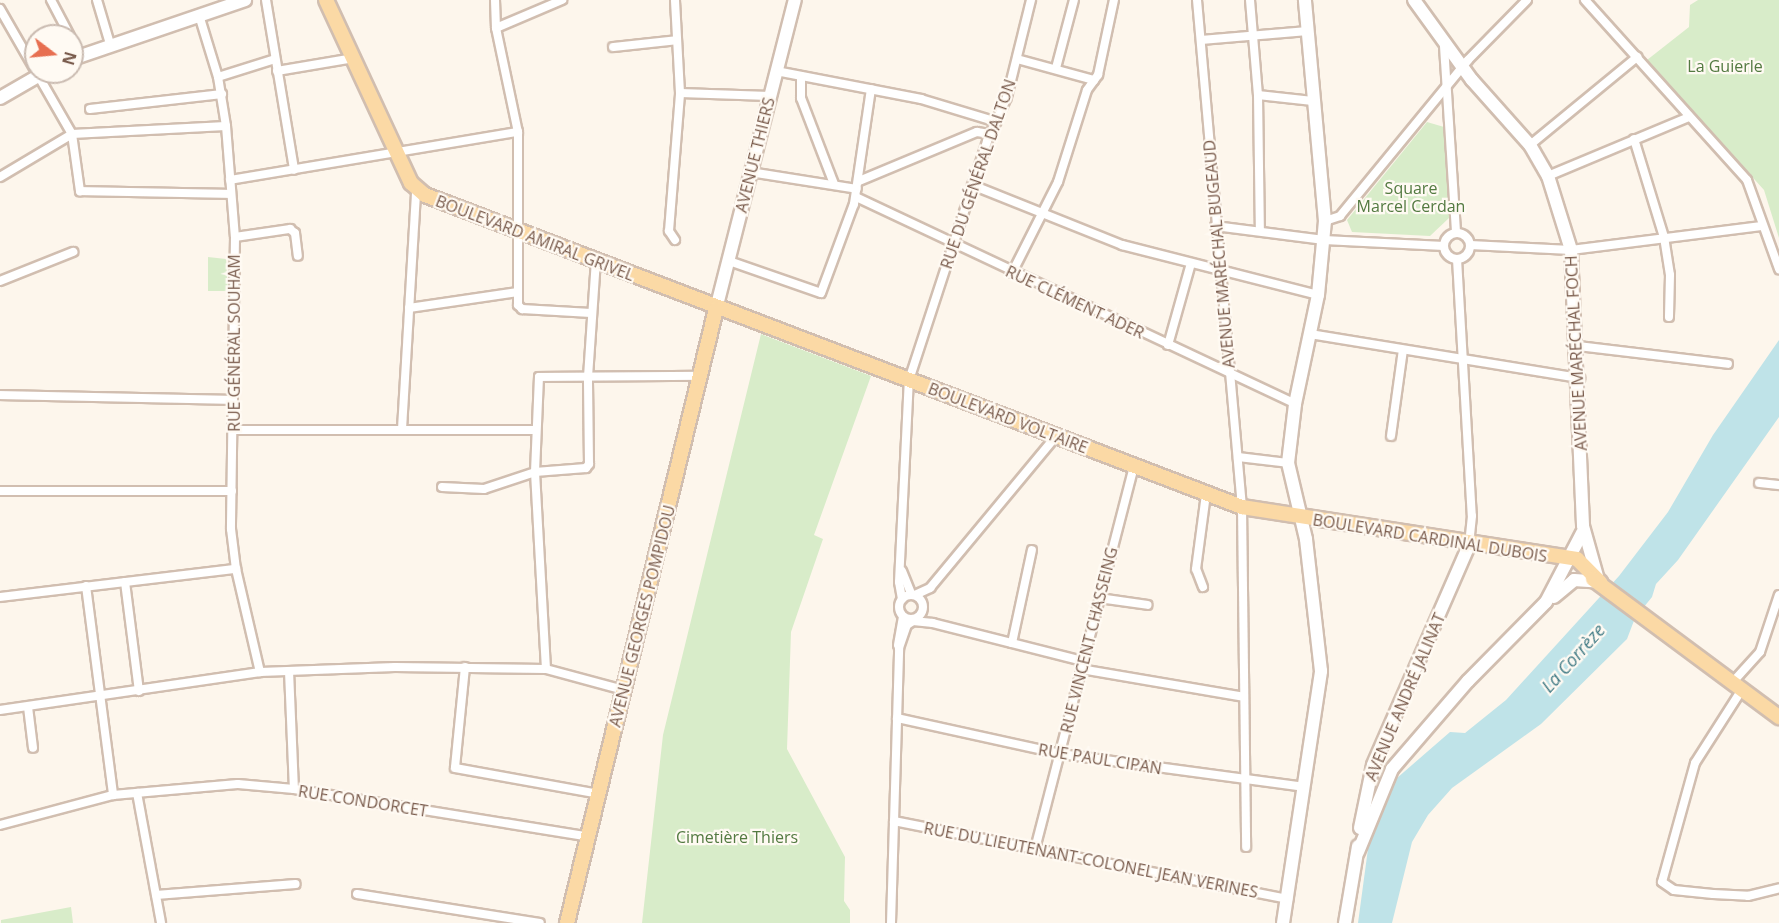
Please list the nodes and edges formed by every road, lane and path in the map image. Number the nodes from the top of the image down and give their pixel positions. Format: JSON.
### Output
{"nodes":[{"id":1,"x":51,"y":0,"type":"edge"},
{"id":2,"x":97,"y":0,"type":"edge"},
{"id":3,"x":245,"y":0,"type":"edge"},
{"id":4,"x":266,"y":0,"type":"edge"},
{"id":5,"x":326,"y":0,"type":"edge"},
{"id":6,"x":495,"y":0,"type":"edge"},
{"id":7,"x":562,"y":0,"type":"edge"},
{"id":8,"x":675,"y":0,"type":"edge"},
{"id":9,"x":795,"y":0,"type":"edge"},
{"id":10,"x":1031,"y":0,"type":"edge"},
{"id":11,"x":1074,"y":0,"type":"edge"},
{"id":12,"x":1114,"y":0,"type":"edge"},
{"id":13,"x":1197,"y":0,"type":"edge"},
{"id":14,"x":1250,"y":0,"type":"edge"},
{"id":15,"x":1305,"y":0,"type":"edge"},
{"id":16,"x":1414,"y":0,"type":"edge"},
{"id":17,"x":1527,"y":0,"type":"edge"},
{"id":18,"x":1585,"y":0,"type":"edge"},
{"id":19,"x":0,"y":9,"type":"edge"},
{"id":20,"x":199,"y":15,"type":"junction"},
{"id":21,"x":64,"y":24,"type":"edge"},
{"id":22,"x":496,"y":28,"type":"junction"},
{"id":23,"x":1308,"y":32,"type":"junction"},
{"id":24,"x":1253,"y":36,"type":"junction"},
{"id":25,"x":677,"y":40,"type":"junction"},
{"id":26,"x":1201,"y":40,"type":"junction"},
{"id":27,"x":1443,"y":40,"type":"junction"},
{"id":28,"x":110,"y":44,"type":"junction"},
{"id":29,"x":24,"y":47,"type":"edge"},
{"id":30,"x":613,"y":47,"type":"dead end"},
{"id":31,"x":84,"y":54,"type":"edge"},
{"id":32,"x":1637,"y":57,"type":"junction"},
{"id":33,"x":354,"y":58,"type":"junction"},
{"id":34,"x":1017,"y":58,"type":"junction"},
{"id":35,"x":275,"y":59,"type":"junction"},
{"id":36,"x":1462,"y":67,"type":"junction"},
{"id":37,"x":1056,"y":68,"type":"junction"},
{"id":38,"x":277,"y":71,"type":"junction"},
{"id":39,"x":776,"y":71,"type":"junction"},
{"id":40,"x":801,"y":76,"type":"junction"},
{"id":41,"x":218,"y":77,"type":"junction"},
{"id":42,"x":1094,"y":80,"type":"junction"},
{"id":43,"x":1448,"y":83,"type":"junction"},
{"id":44,"x":24,"y":84,"type":"edge"},
{"id":45,"x":46,"y":84,"type":"edge"},
{"id":46,"x":871,"y":89,"type":"junction"},
{"id":47,"x":680,"y":93,"type":"junction"},
{"id":48,"x":222,"y":94,"type":"junction"},
{"id":49,"x":1258,"y":95,"type":"junction"},
{"id":50,"x":770,"y":96,"type":"junction"},
{"id":51,"x":0,"y":98,"type":"edge"},
{"id":52,"x":1313,"y":101,"type":"junction"},
{"id":53,"x":90,"y":109,"type":"dead end"},
{"id":54,"x":1689,"y":117,"type":"junction"},
{"id":55,"x":997,"y":123,"type":"junction"},
{"id":56,"x":226,"y":126,"type":"junction"},
{"id":57,"x":518,"y":132,"type":"junction"},
{"id":58,"x":990,"y":134,"type":"junction"},
{"id":59,"x":72,"y":135,"type":"junction"},
{"id":60,"x":1634,"y":139,"type":"junction"},
{"id":61,"x":1530,"y":145,"type":"junction"},
{"id":62,"x":398,"y":154,"type":"junction"},
{"id":63,"x":294,"y":170,"type":"junction"},
{"id":64,"x":750,"y":172,"type":"junction"},
{"id":65,"x":1548,"y":176,"type":"junction"},
{"id":66,"x":0,"y":177,"type":"edge"},
{"id":67,"x":230,"y":180,"type":"junction"},
{"id":68,"x":834,"y":184,"type":"junction"},
{"id":69,"x":972,"y":185,"type":"junction"},
{"id":70,"x":857,"y":189,"type":"junction"},
{"id":71,"x":416,"y":190,"type":"junction"},
{"id":72,"x":231,"y":194,"type":"junction"},
{"id":73,"x":1044,"y":213,"type":"junction"},
{"id":74,"x":1325,"y":221,"type":"junction"},
{"id":75,"x":1215,"y":226,"type":"junction"},
{"id":76,"x":1761,"y":226,"type":"junction"},
{"id":77,"x":1260,"y":230,"type":"junction"},
{"id":78,"x":518,"y":231,"type":"junction"},
{"id":79,"x":1456,"y":233,"type":"junction"},
{"id":80,"x":235,"y":237,"type":"junction"},
{"id":81,"x":1664,"y":237,"type":"junction"},
{"id":82,"x":675,"y":240,"type":"dead end"},
{"id":83,"x":1324,"y":240,"type":"junction"},
{"id":84,"x":953,"y":245,"type":"junction"},
{"id":85,"x":1470,"y":245,"type":"junction"},
{"id":86,"x":1444,"y":246,"type":"junction"},
{"id":87,"x":1571,"y":250,"type":"junction"},
{"id":88,"x":73,"y":252,"type":"dead end"},
{"id":89,"x":298,"y":256,"type":"dead end"},
{"id":90,"x":1457,"y":259,"type":"junction"},
{"id":91,"x":596,"y":260,"type":"junction"},
{"id":92,"x":729,"y":261,"type":"junction"},
{"id":93,"x":1191,"y":263,"type":"junction"},
{"id":94,"x":1779,"y":269,"type":"edge"},
{"id":95,"x":1220,"y":270,"type":"junction"},
{"id":96,"x":1012,"y":273,"type":"junction"},
{"id":97,"x":0,"y":281,"type":"edge"},
{"id":98,"x":518,"y":292,"type":"junction"},
{"id":99,"x":1318,"y":295,"type":"junction"},
{"id":100,"x":409,"y":308,"type":"junction"},
{"id":101,"x":716,"y":309,"type":"junction"},
{"id":102,"x":591,"y":313,"type":"junction"},
{"id":103,"x":1669,"y":317,"type":"dead end"},
{"id":104,"x":1310,"y":334,"type":"junction"},
{"id":105,"x":1168,"y":345,"type":"junction"},
{"id":106,"x":1578,"y":346,"type":"junction"},
{"id":107,"x":1403,"y":350,"type":"junction"},
{"id":108,"x":1464,"y":359,"type":"junction"},
{"id":109,"x":1728,"y":364,"type":"dead end"},
{"id":110,"x":1231,"y":375,"type":"junction"},
{"id":111,"x":701,"y":376,"type":"junction"},
{"id":112,"x":588,"y":377,"type":"junction"},
{"id":113,"x":1580,"y":378,"type":"junction"},
{"id":114,"x":909,"y":380,"type":"junction"},
{"id":115,"x":0,"y":395,"type":"edge"},
{"id":116,"x":233,"y":400,"type":"junction"},
{"id":117,"x":1295,"y":404,"type":"junction"},
{"id":118,"x":402,"y":429,"type":"junction"},
{"id":119,"x":234,"y":430,"type":"junction"},
{"id":120,"x":536,"y":430,"type":"junction"},
{"id":121,"x":1056,"y":436,"type":"junction"},
{"id":122,"x":1391,"y":436,"type":"dead end"},
{"id":123,"x":1238,"y":457,"type":"junction"},
{"id":124,"x":1288,"y":463,"type":"junction"},
{"id":125,"x":1134,"y":466,"type":"junction"},
{"id":126,"x":535,"y":472,"type":"junction"},
{"id":127,"x":1758,"y":483,"type":"dead end"},
{"id":128,"x":1779,"y":484,"type":"edge"},
{"id":129,"x":442,"y":487,"type":"dead end"},
{"id":130,"x":0,"y":491,"type":"edge"},
{"id":131,"x":232,"y":491,"type":"junction"},
{"id":132,"x":1206,"y":494,"type":"junction"},
{"id":133,"x":1242,"y":507,"type":"junction"},
{"id":134,"x":1302,"y":518,"type":"junction"},
{"id":135,"x":1584,"y":526,"type":"junction"},
{"id":136,"x":1469,"y":545,"type":"junction"},
{"id":137,"x":1032,"y":550,"type":"dead end"},
{"id":138,"x":1565,"y":561,"type":"junction"},
{"id":139,"x":236,"y":569,"type":"junction"},
{"id":140,"x":902,"y":571,"type":"junction"},
{"id":141,"x":125,"y":582,"type":"junction"},
{"id":142,"x":1600,"y":582,"type":"junction"},
{"id":143,"x":86,"y":586,"type":"junction"},
{"id":144,"x":1203,"y":587,"type":"dead end"},
{"id":145,"x":913,"y":594,"type":"junction"},
{"id":146,"x":1779,"y":595,"type":"edge"},
{"id":147,"x":0,"y":597,"type":"edge"},
{"id":148,"x":1099,"y":598,"type":"junction"},
{"id":149,"x":902,"y":599,"type":"junction"},
{"id":150,"x":1546,"y":602,"type":"junction"},
{"id":151,"x":1148,"y":605,"type":"dead end"},
{"id":152,"x":920,"y":614,"type":"junction"},
{"id":153,"x":903,"y":617,"type":"junction"},
{"id":154,"x":913,"y":621,"type":"junction"},
{"id":155,"x":933,"y":623,"type":"junction"},
{"id":156,"x":1012,"y":643,"type":"junction"},
{"id":157,"x":899,"y":648,"type":"junction"},
{"id":158,"x":1082,"y":665,"type":"junction"},
{"id":159,"x":465,"y":667,"type":"junction"},
{"id":160,"x":546,"y":669,"type":"junction"},
{"id":161,"x":289,"y":671,"type":"junction"},
{"id":162,"x":260,"y":672,"type":"junction"},
{"id":163,"x":1736,"y":687,"type":"junction"},
{"id":164,"x":139,"y":690,"type":"junction"},
{"id":165,"x":624,"y":690,"type":"junction"},
{"id":166,"x":100,"y":695,"type":"junction"},
{"id":167,"x":1244,"y":697,"type":"junction"},
{"id":168,"x":28,"y":706,"type":"junction"},
{"id":169,"x":0,"y":710,"type":"edge"},
{"id":170,"x":1779,"y":717,"type":"edge"},
{"id":171,"x":897,"y":718,"type":"junction"},
{"id":172,"x":33,"y":748,"type":"dead end"},
{"id":173,"x":1061,"y":754,"type":"junction"},
{"id":174,"x":1245,"y":780,"type":"junction"},
{"id":175,"x":1305,"y":787,"type":"junction"},
{"id":176,"x":294,"y":789,"type":"junction"},
{"id":177,"x":137,"y":793,"type":"junction"},
{"id":178,"x":599,"y":794,"type":"junction"},
{"id":179,"x":113,"y":795,"type":"junction"},
{"id":180,"x":894,"y":821,"type":"junction"},
{"id":181,"x":0,"y":825,"type":"edge"},
{"id":182,"x":589,"y":837,"type":"junction"},
{"id":183,"x":1246,"y":848,"type":"dead end"},
{"id":184,"x":1035,"y":849,"type":"junction"},
{"id":185,"x":1358,"y":852,"type":"junction"},
{"id":186,"x":296,"y":884,"type":"dead end"},
{"id":187,"x":1779,"y":888,"type":"edge"},
{"id":188,"x":357,"y":894,"type":"dead end"},
{"id":189,"x":156,"y":895,"type":"junction"},
{"id":190,"x":1288,"y":900,"type":"junction"},
{"id":191,"x":161,"y":923,"type":"edge"},
{"id":192,"x":540,"y":923,"type":"edge"},
{"id":193,"x":567,"y":923,"type":"edge"},
{"id":194,"x":891,"y":923,"type":"edge"},
{"id":195,"x":1283,"y":923,"type":"edge"},
{"id":196,"x":1345,"y":923,"type":"edge"}],
"edges":[{"from":1,"to":21,"type":"street"},
{"from":2,"to":28,"type":"street"},
{"from":3,"to":20,"type":"street"},
{"from":4,"to":35,"type":"street"},
{"from":5,"to":33,"type":"main road","name":"BOULEVARD AMIRAL GRIVEL"},
{"from":6,"to":22,"type":"street"},
{"from":7,"to":22,"type":"street"},
{"from":8,"to":25,"type":"street"},
{"from":9,"to":39,"type":"street","name":"AVENUE THIERS"},
{"from":10,"to":34,"type":"street","name":"RUE DU GÉNÉRAL DALTON"},
{"from":11,"to":37,"type":"street"},
{"from":12,"to":42,"type":"street"},
{"from":13,"to":26,"type":"street","name":"AVENUE MARÉCHAL BUGEAUD"},
{"from":14,"to":24,"type":"street"},
{"from":15,"to":23,"type":"street"},
{"from":16,"to":27,"type":"street","name":"AVENUE MARÉCHAL FOCH"},
{"from":17,"to":36,"type":"street"},
{"from":18,"to":32,"type":"street"},
{"from":19,"to":29,"type":"street"},
{"from":20,"to":28,"type":"street"},
{"from":20,"to":41,"type":"street","name":"RUE GÉNÉRAL SOUHAM"},
{"from":22,"to":57,"type":"street"},
{"from":23,"to":24,"type":"street"},
{"from":23,"to":52,"type":"street"},
{"from":24,"to":26,"type":"street"},
{"from":24,"to":49,"type":"street"},
{"from":25,"to":30,"type":"street"},
{"from":25,"to":47,"type":"street"},
{"from":26,"to":75,"type":"street","name":"AVENUE MARÉCHAL BUGEAUD"},
{"from":27,"to":36,"type":"street","name":"AVENUE MARÉCHAL FOCH"},
{"from":27,"to":43,"type":"street","name":"AVENUE MARÉCHAL FOCH"},
{"from":28,"to":31,"type":"street"},
{"from":32,"to":54,"type":"street"},
{"from":32,"to":61,"type":"street"},
{"from":33,"to":38,"type":"street"},
{"from":33,"to":62,"type":"main road","name":"BOULEVARD AMIRAL GRIVEL"},
{"from":34,"to":37,"type":"street"},
{"from":34,"to":55,"type":"street","name":"RUE DU GÉNÉRAL DALTON"},
{"from":35,"to":38,"type":"street"},
{"from":35,"to":41,"type":"street"},
{"from":36,"to":43,"type":"street"},
{"from":36,"to":61,"type":"street","name":"AVENUE MARÉCHAL FOCH"},
{"from":37,"to":42,"type":"street"},
{"from":38,"to":63,"type":"street"},
{"from":39,"to":40,"type":"street"},
{"from":39,"to":50,"type":"street","name":"AVENUE THIERS"},
{"from":40,"to":46,"type":"street"},
{"from":40,"to":68,"type":"street"},
{"from":41,"to":48,"type":"street","name":"RUE GÉNÉRAL SOUHAM"},
{"from":42,"to":73,"type":"street"},
{"from":43,"to":74,"type":"street"},
{"from":43,"to":79,"type":"street","name":"AVENUE MARÉCHAL FOCH"},
{"from":44,"to":51,"type":"street"},
{"from":45,"to":59,"type":"street"},
{"from":46,"to":55,"type":"street"},
{"from":46,"to":70,"type":"street"},
{"from":47,"to":50,"type":"street"},
{"from":47,"to":82,"type":"street"},
{"from":48,"to":53,"type":"street"},
{"from":48,"to":56,"type":"street","name":"RUE GÉNÉRAL SOUHAM"},
{"from":49,"to":52,"type":"street"},
{"from":49,"to":77,"type":"street"},
{"from":50,"to":64,"type":"street","name":"AVENUE THIERS"},
{"from":52,"to":74,"type":"street"},
{"from":54,"to":60,"type":"street"},
{"from":54,"to":76,"type":"street"},
{"from":55,"to":58,"type":"street","name":"RUE DU GÉNÉRAL DALTON"},
{"from":56,"to":59,"type":"street"},
{"from":56,"to":67,"type":"street","name":"RUE GÉNÉRAL SOUHAM"},
{"from":57,"to":62,"type":"street"},
{"from":57,"to":78,"type":"street"},
{"from":58,"to":69,"type":"street","name":"RUE DU GÉNÉRAL DALTON"},
{"from":58,"to":70,"type":"street"},
{"from":59,"to":66,"type":"street"},
{"from":59,"to":72,"type":"street"},
{"from":60,"to":65,"type":"street"},
{"from":60,"to":81,"type":"street"},
{"from":61,"to":65,"type":"street","name":"AVENUE MARÉCHAL FOCH"},
{"from":62,"to":63,"type":"street"},
{"from":62,"to":71,"type":"main road","name":"BOULEVARD AMIRAL GRIVEL"},
{"from":63,"to":67,"type":"street"},
{"from":64,"to":68,"type":"street","name":"RUE CLÉMENT ADER"},
{"from":64,"to":92,"type":"street","name":"AVENUE THIERS"},
{"from":65,"to":87,"type":"street","name":"AVENUE MARÉCHAL FOCH"},
{"from":67,"to":72,"type":"street","name":"RUE GÉNÉRAL SOUHAM"},
{"from":68,"to":70,"type":"street","name":"RUE CLÉMENT ADER"},
{"from":69,"to":73,"type":"street"},
{"from":69,"to":84,"type":"street","name":"RUE DU GÉNÉRAL DALTON"},
{"from":70,"to":84,"type":"street","name":"RUE CLÉMENT ADER"},
{"from":70,"to":92,"type":"street"},
{"from":71,"to":78,"type":"main road","name":"BOULEVARD AMIRAL GRIVEL"},
{"from":71,"to":100,"type":"street"},
{"from":72,"to":80,"type":"street","name":"RUE GÉNÉRAL SOUHAM"},
{"from":73,"to":93,"type":"street"},
{"from":73,"to":96,"type":"street"},
{"from":74,"to":83,"type":"street"},
{"from":75,"to":77,"type":"street"},
{"from":75,"to":95,"type":"street","name":"AVENUE MARÉCHAL BUGEAUD"},
{"from":76,"to":81,"type":"street"},
{"from":76,"to":94,"type":"street"},
{"from":77,"to":83,"type":"street"},
{"from":78,"to":91,"type":"main road","name":"BOULEVARD AMIRAL GRIVEL"},
{"from":78,"to":98,"type":"street"},
{"from":79,"to":85,"type":"street"},
{"from":79,"to":86,"type":"street"},
{"from":80,"to":89,"type":"street"},
{"from":80,"to":116,"type":"street","name":"RUE GÉNÉRAL SOUHAM"},
{"from":81,"to":87,"type":"street"},
{"from":81,"to":103,"type":"street"},
{"from":83,"to":86,"type":"street"},
{"from":83,"to":99,"type":"street"},
{"from":84,"to":96,"type":"street","name":"RUE CLÉMENT ADER"},
{"from":84,"to":114,"type":"street","name":"RUE DU GÉNÉRAL DALTON"},
{"from":85,"to":87,"type":"street"},
{"from":85,"to":90,"type":"street"},
{"from":86,"to":90,"type":"street"},
{"from":87,"to":106,"type":"street","name":"AVENUE MARÉCHAL FOCH"},
{"from":88,"to":97,"type":"street"},
{"from":90,"to":108,"type":"street"},
{"from":91,"to":101,"type":"main road","name":"BOULEVARD AMIRAL GRIVEL"},
{"from":91,"to":102,"type":"street"},
{"from":92,"to":101,"type":"street","name":"AVENUE THIERS"},
{"from":93,"to":95,"type":"street"},
{"from":93,"to":105,"type":"street"},
{"from":95,"to":99,"type":"street"},
{"from":95,"to":110,"type":"street","name":"AVENUE MARÉCHAL BUGEAUD"},
{"from":96,"to":105,"type":"street","name":"RUE CLÉMENT ADER"},
{"from":98,"to":100,"type":"street"},
{"from":98,"to":102,"type":"street"},
{"from":99,"to":104,"type":"street"},
{"from":100,"to":118,"type":"street"},
{"from":101,"to":111,"type":"main road","name":"AVENUE GEORGES POMPIDOU"},
{"from":101,"to":114,"type":"main road","name":"BOULEVARD VOLTAIRE"},
{"from":102,"to":112,"type":"street"},
{"from":104,"to":107,"type":"street"},
{"from":104,"to":117,"type":"street"},
{"from":105,"to":110,"type":"street","name":"RUE CLÉMENT ADER"},
{"from":106,"to":109,"type":"street"},
{"from":106,"to":113,"type":"street","name":"AVENUE MARÉCHAL FOCH"},
{"from":107,"to":108,"type":"street"},
{"from":107,"to":122,"type":"street"},
{"from":108,"to":113,"type":"street"},
{"from":108,"to":136,"type":"street"},
{"from":110,"to":117,"type":"street","name":"RUE CLÉMENT ADER"},
{"from":110,"to":123,"type":"street","name":"AVENUE MARÉCHAL BUGEAUD"},
{"from":111,"to":112,"type":"street"},
{"from":111,"to":165,"type":"main road","name":"AVENUE GEORGES POMPIDOU"},
{"from":112,"to":120,"type":"street"},
{"from":112,"to":126,"type":"street"},
{"from":113,"to":135,"type":"street","name":"AVENUE MARÉCHAL FOCH"},
{"from":114,"to":121,"type":"main road","name":"BOULEVARD VOLTAIRE"},
{"from":114,"to":140,"type":"street","name":"RUE DU GÉNÉRAL DALTON"},
{"from":115,"to":116,"type":"street"},
{"from":116,"to":119,"type":"street","name":"RUE GÉNÉRAL SOUHAM"},
{"from":117,"to":124,"type":"street"},
{"from":118,"to":119,"type":"street"},
{"from":118,"to":120,"type":"street"},
{"from":119,"to":131,"type":"street","name":"RUE GÉNÉRAL SOUHAM"},
{"from":120,"to":126,"type":"street"},
{"from":121,"to":125,"type":"main road","name":"BOULEVARD VOLTAIRE"},
{"from":121,"to":145,"type":"street"},
{"from":123,"to":124,"type":"street"},
{"from":123,"to":133,"type":"street","name":"AVENUE MARÉCHAL BUGEAUD"},
{"from":124,"to":134,"type":"street"},
{"from":125,"to":132,"type":"main road","name":"BOULEVARD VOLTAIRE"},
{"from":125,"to":148,"type":"street","name":"RUE VINCENT CHASSEING"},
{"from":126,"to":129,"type":"street"},
{"from":126,"to":160,"type":"street"},
{"from":127,"to":128,"type":"street"},
{"from":130,"to":131,"type":"street"},
{"from":131,"to":139,"type":"street","name":"RUE GÉNÉRAL SOUHAM"},
{"from":132,"to":133,"type":"main road","name":"BOULEVARD VOLTAIRE"},
{"from":132,"to":144,"type":"street"},
{"from":133,"to":134,"type":"main road","name":"BOULEVARD VOLTAIRE"},
{"from":133,"to":167,"type":"street","name":"AVENUE MARÉCHAL BUGEAUD"},
{"from":134,"to":136,"type":"main road","name":"BOULEVARD CARDINAL DUBOIS"},
{"from":134,"to":175,"type":"street"},
{"from":135,"to":138,"type":"street","name":"AVENUE MARÉCHAL FOCH"},
{"from":135,"to":142,"type":"street","name":"AVENUE MARÉCHAL FOCH"},
{"from":136,"to":138,"type":"main road","name":"BOULEVARD CARDINAL DUBOIS"},
{"from":136,"to":185,"type":"street","name":"AVENUE ANDRÉ JALINAT"},
{"from":137,"to":156,"type":"street"},
{"from":138,"to":142,"type":"main road","name":"BOULEVARD CARDINAL DUBOIS"},
{"from":138,"to":150,"type":"street","name":"AVENUE ANDRÉ JALINAT"},
{"from":139,"to":141,"type":"street"},
{"from":139,"to":162,"type":"street","name":"RUE GÉNÉRAL SOUHAM"},
{"from":140,"to":145,"type":"street"},
{"from":140,"to":149,"type":"street","name":"RUE DU GÉNÉRAL DALTON"},
{"from":141,"to":143,"type":"street"},
{"from":141,"to":164,"type":"street"},
{"from":142,"to":150,"type":"street","name":"AVENUE ANDRÉ JALINAT"},
{"from":142,"to":163,"type":"main road","name":"BOULEVARD CARDINAL DUBOIS"},
{"from":143,"to":147,"type":"street"},
{"from":143,"to":166,"type":"street"},
{"from":145,"to":149,"type":"street"},
{"from":145,"to":152,"type":"street"},
{"from":146,"to":163,"type":"street"},
{"from":148,"to":151,"type":"street"},
{"from":148,"to":158,"type":"street","name":"RUE VINCENT CHASSEING"},
{"from":149,"to":153,"type":"street"},
{"from":150,"to":185,"type":"street","name":"AVENUE ANDRÉ JALINAT"},
{"from":152,"to":154,"type":"street"},
{"from":152,"to":155,"type":"street"},
{"from":153,"to":154,"type":"street"},
{"from":153,"to":157,"type":"street"},
{"from":154,"to":155,"type":"street"},
{"from":154,"to":157,"type":"street"},
{"from":155,"to":156,"type":"street"},
{"from":156,"to":158,"type":"street"},
{"from":157,"to":171,"type":"street"},
{"from":158,"to":167,"type":"street"},
{"from":158,"to":173,"type":"street","name":"RUE VINCENT CHASSEING"},
{"from":159,"to":160,"type":"street"},
{"from":159,"to":161,"type":"street"},
{"from":159,"to":178,"type":"street"},
{"from":160,"to":165,"type":"street"},
{"from":161,"to":162,"type":"street"},
{"from":161,"to":176,"type":"street"},
{"from":162,"to":164,"type":"street"},
{"from":163,"to":170,"type":"main road","name":"BOULEVARD CARDINAL DUBOIS"},
{"from":163,"to":187,"type":"street"},
{"from":164,"to":166,"type":"street"},
{"from":165,"to":178,"type":"main road","name":"AVENUE GEORGES POMPIDOU"},
{"from":166,"to":168,"type":"street"},
{"from":166,"to":179,"type":"street"},
{"from":167,"to":174,"type":"street","name":"AVENUE MARÉCHAL BUGEAUD"},
{"from":168,"to":169,"type":"street"},
{"from":168,"to":172,"type":"street"},
{"from":171,"to":173,"type":"street","name":"RUE PAUL CIPAN"},
{"from":171,"to":180,"type":"street"},
{"from":173,"to":174,"type":"street","name":"RUE PAUL CIPAN"},
{"from":173,"to":184,"type":"street","name":"RUE VINCENT CHASSEING"},
{"from":174,"to":175,"type":"street","name":"RUE PAUL CIPAN"},
{"from":174,"to":183,"type":"street","name":"AVENUE MARÉCHAL BUGEAUD"},
{"from":175,"to":190,"type":"street"},
{"from":176,"to":177,"type":"street","name":"RUE CONDORCET"},
{"from":176,"to":182,"type":"street","name":"RUE CONDORCET"},
{"from":177,"to":179,"type":"street","name":"RUE CONDORCET"},
{"from":177,"to":189,"type":"street"},
{"from":178,"to":182,"type":"main road","name":"AVENUE GEORGES POMPIDOU"},
{"from":179,"to":181,"type":"street","name":"RUE CONDORCET"},
{"from":180,"to":184,"type":"street","name":"RUE DU LIEUTENANT-COLONEL JEAN VERINES"},
{"from":180,"to":194,"type":"street"},
{"from":182,"to":193,"type":"main road","name":"AVENUE GEORGES POMPIDOU"},
{"from":184,"to":190,"type":"street","name":"RUE DU LIEUTENANT-COLONEL JEAN VERINES"},
{"from":185,"to":196,"type":"street","name":"AVENUE ANDRÉ JALINAT"},
{"from":186,"to":189,"type":"street"},
{"from":188,"to":192,"type":"street"},
{"from":189,"to":191,"type":"street"},
{"from":190,"to":195,"type":"street"}]}
